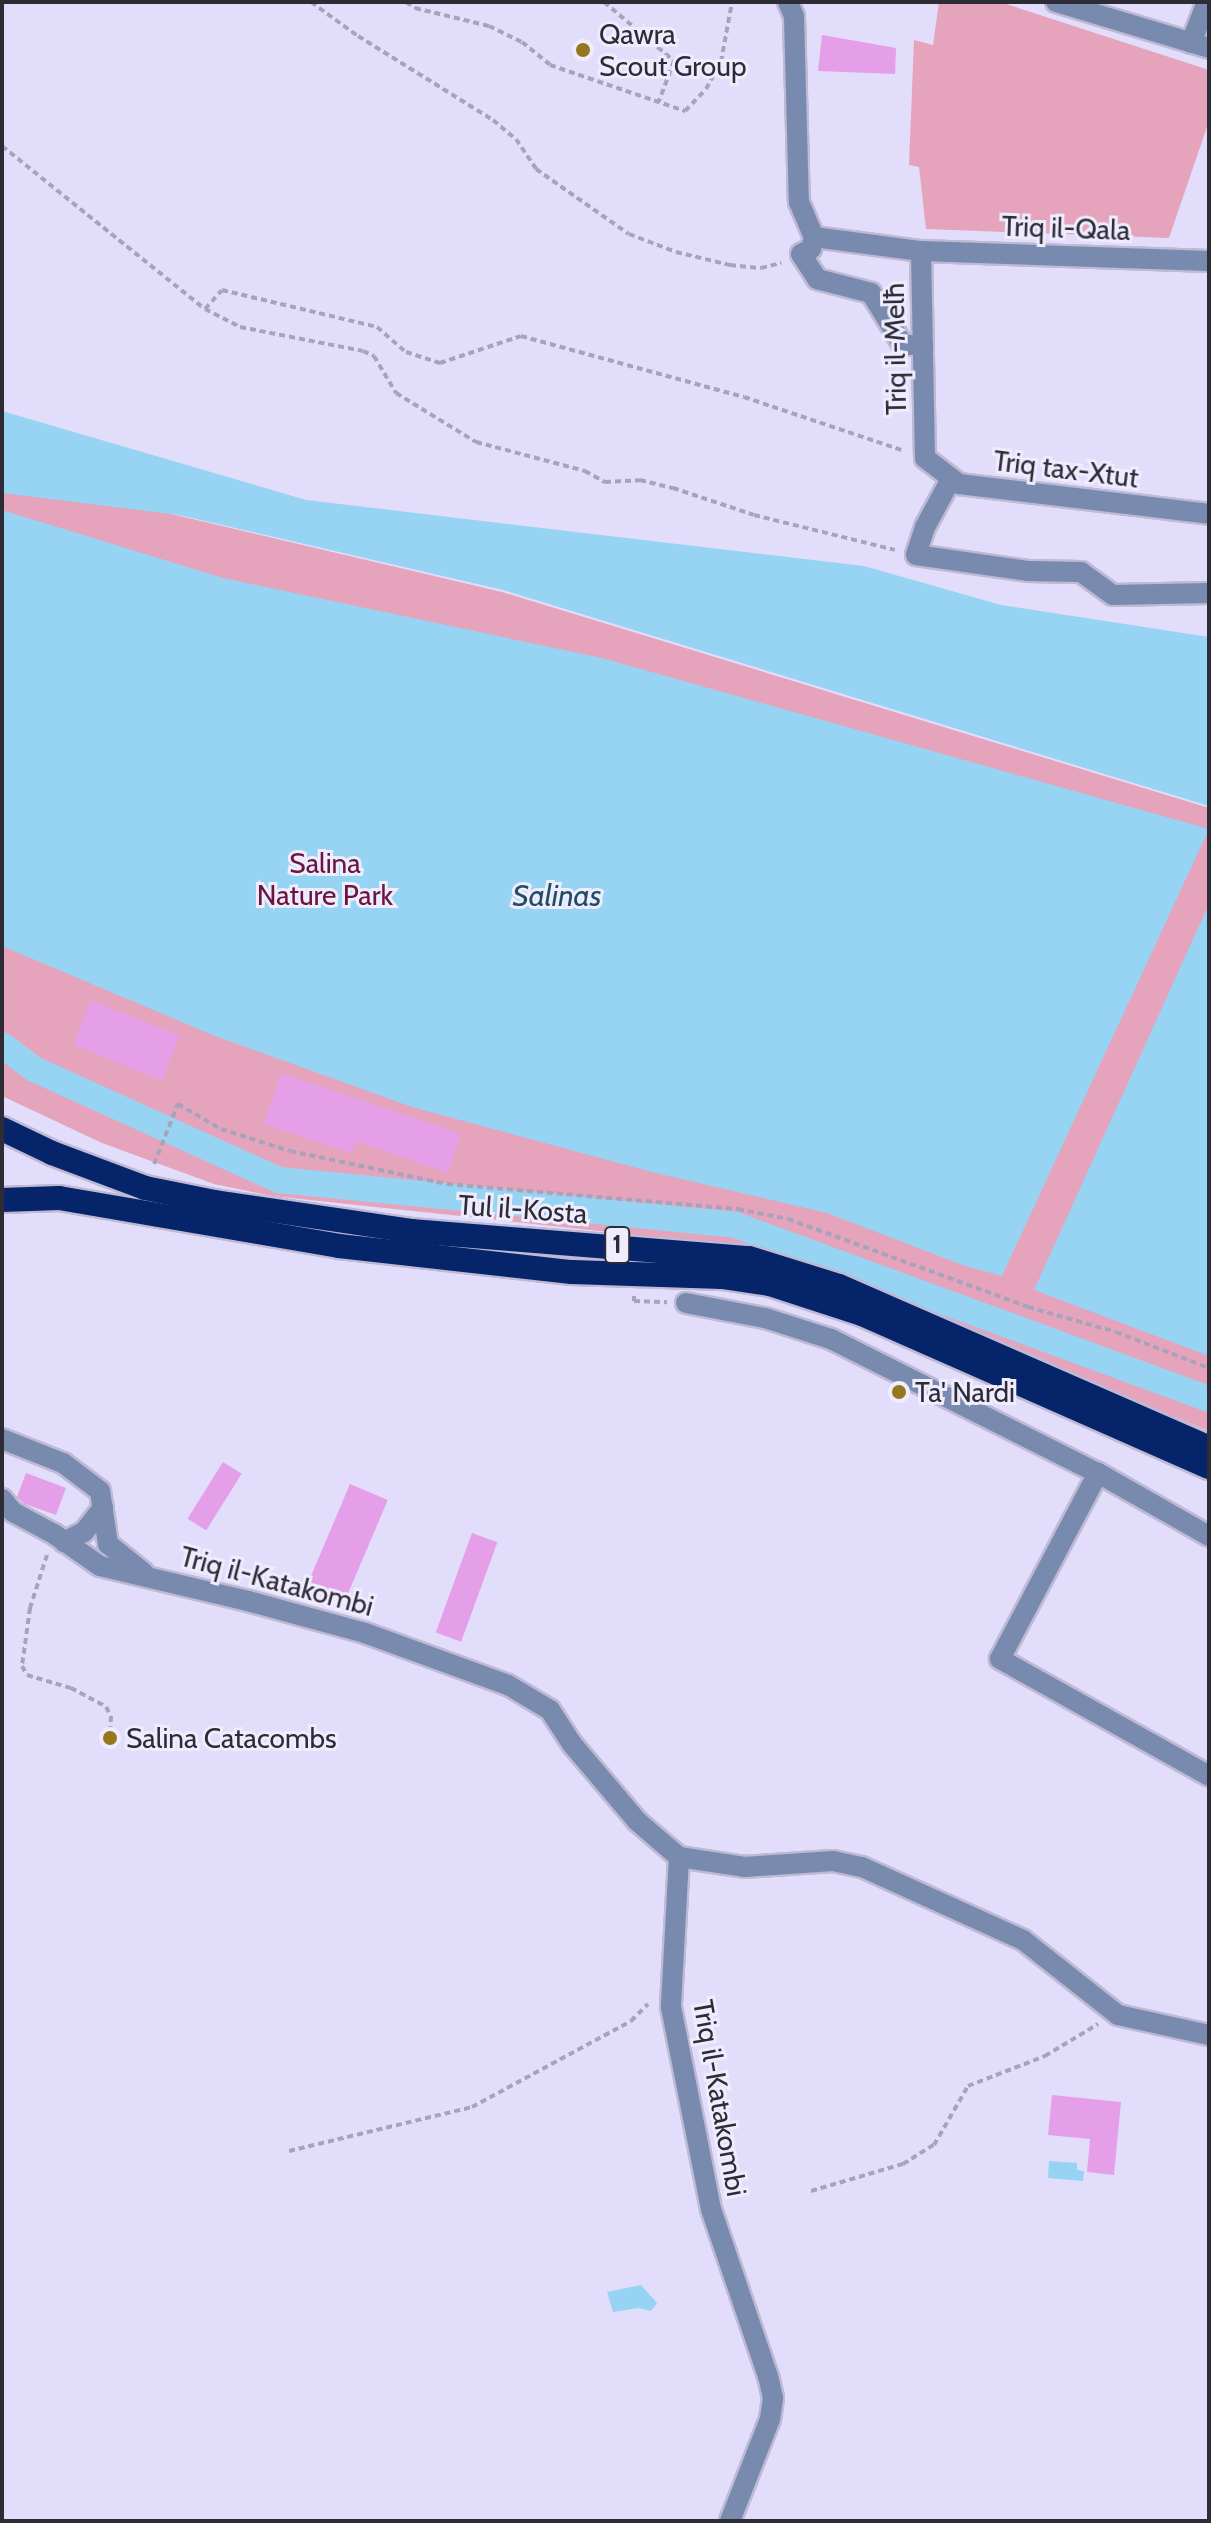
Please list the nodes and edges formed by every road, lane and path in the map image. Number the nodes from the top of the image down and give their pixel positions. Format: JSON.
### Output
{"nodes":[{"id":1,"x":311,"y":2,"type":"edge"},
{"id":2,"x":406,"y":2,"type":"edge"},
{"id":3,"x":604,"y":2,"type":"edge"},
{"id":4,"x":732,"y":2,"type":"edge"},
{"id":5,"x":788,"y":2,"type":"edge"},
{"id":6,"x":1056,"y":2,"type":"edge"},
{"id":7,"x":1207,"y":2,"type":"edge"},
{"id":8,"x":1200,"y":45,"type":"edge"},
{"id":9,"x":659,"y":101,"type":"junction"},
{"id":10,"x":2,"y":146,"type":"edge"},
{"id":11,"x":814,"y":237,"type":"junction"},
{"id":12,"x":921,"y":251,"type":"junction"},
{"id":13,"x":801,"y":254,"type":"junction"},
{"id":14,"x":1209,"y":261,"type":"edge"},
{"id":15,"x":205,"y":309,"type":"junction"},
{"id":16,"x":923,"y":345,"type":"junction"},
{"id":17,"x":925,"y":458,"type":"junction"},
{"id":18,"x":951,"y":479,"type":"junction"},
{"id":19,"x":1209,"y":514,"type":"edge"},
{"id":20,"x":916,"y":555,"type":"junction"},
{"id":21,"x":1209,"y":593,"type":"edge"},
{"id":22,"x":2,"y":1129,"type":"edge"},
{"id":23,"x":157,"y":1155,"type":"dead end"},
{"id":24,"x":2,"y":1200,"type":"edge"},
{"id":25,"x":686,"y":1303,"type":"dead end"},
{"id":26,"x":1209,"y":1368,"type":"edge"},
{"id":27,"x":2,"y":1439,"type":"edge"},
{"id":28,"x":1209,"y":1448,"type":"edge"},
{"id":29,"x":1209,"y":1467,"type":"edge"},
{"id":30,"x":1098,"y":1473,"type":"junction"},
{"id":31,"x":2,"y":1499,"type":"edge"},
{"id":32,"x":103,"y":1508,"type":"junction"},
{"id":33,"x":1209,"y":1536,"type":"edge"},
{"id":34,"x":59,"y":1538,"type":"junction"},
{"id":35,"x":147,"y":1575,"type":"junction"},
{"id":36,"x":110,"y":1738,"type":"dead end"},
{"id":37,"x":1209,"y":1776,"type":"edge"},
{"id":38,"x":679,"y":1857,"type":"junction"},
{"id":39,"x":673,"y":1980,"type":"junction"},
{"id":40,"x":1118,"y":2015,"type":"junction"},
{"id":41,"x":1209,"y":2035,"type":"edge"},
{"id":42,"x":289,"y":2151,"type":"dead end"},
{"id":43,"x":811,"y":2191,"type":"dead end"},
{"id":44,"x":730,"y":2521,"type":"edge"}],
"edges":[{"from":1,"to":13,"type":"path"},
{"from":2,"to":9,"type":"path"},
{"from":3,"to":9,"type":"path"},
{"from":4,"to":9,"type":"path"},
{"from":5,"to":11,"type":"street"},
{"from":6,"to":8,"type":"street"},
{"from":7,"to":8,"type":"street"},
{"from":10,"to":15,"type":"path"},
{"from":11,"to":12,"type":"street","name":"Triq il-Melħ"},
{"from":11,"to":13,"type":"street"},
{"from":12,"to":14,"type":"street","name":"Triq il-Qala"},
{"from":12,"to":16,"type":"street","name":"Triq il-Melħ"},
{"from":13,"to":16,"type":"street"},
{"from":15,"to":17,"type":"path"},
{"from":15,"to":20,"type":"path"},
{"from":16,"to":17,"type":"street","name":"Triq il-Melħ"},
{"from":17,"to":18,"type":"street","name":"Triq tax-Xtut"},
{"from":18,"to":19,"type":"street","name":"Triq tax-Xtut"},
{"from":18,"to":20,"type":"street"},
{"from":20,"to":21,"type":"street"},
{"from":22,"to":28,"type":"highway","name":"Tul il-Kosta","number":"1"},
{"from":23,"to":26,"type":"path"},
{"from":24,"to":29,"type":"highway","name":"Tul il-Kosta","number":"1"},
{"from":25,"to":30,"type":"street"},
{"from":27,"to":32,"type":"street","name":"Triq il-Katakombi"},
{"from":30,"to":33,"type":"street"},
{"from":30,"to":37,"type":"street"},
{"from":31,"to":34,"type":"street","name":"Triq il-Katakombi"},
{"from":32,"to":34,"type":"street"},
{"from":32,"to":35,"type":"street","name":"Triq il-Katakombi"},
{"from":34,"to":35,"type":"street","name":"Triq il-Katakombi"},
{"from":34,"to":36,"type":"path"},
{"from":35,"to":38,"type":"street","name":"Triq il-Katakombi"},
{"from":38,"to":39,"type":"street","name":"Triq il-Katakombi"},
{"from":38,"to":40,"type":"street"},
{"from":39,"to":42,"type":"path"},
{"from":39,"to":44,"type":"street","name":"Triq il-Katakombi"},
{"from":40,"to":41,"type":"street"},
{"from":40,"to":43,"type":"path"}]}
